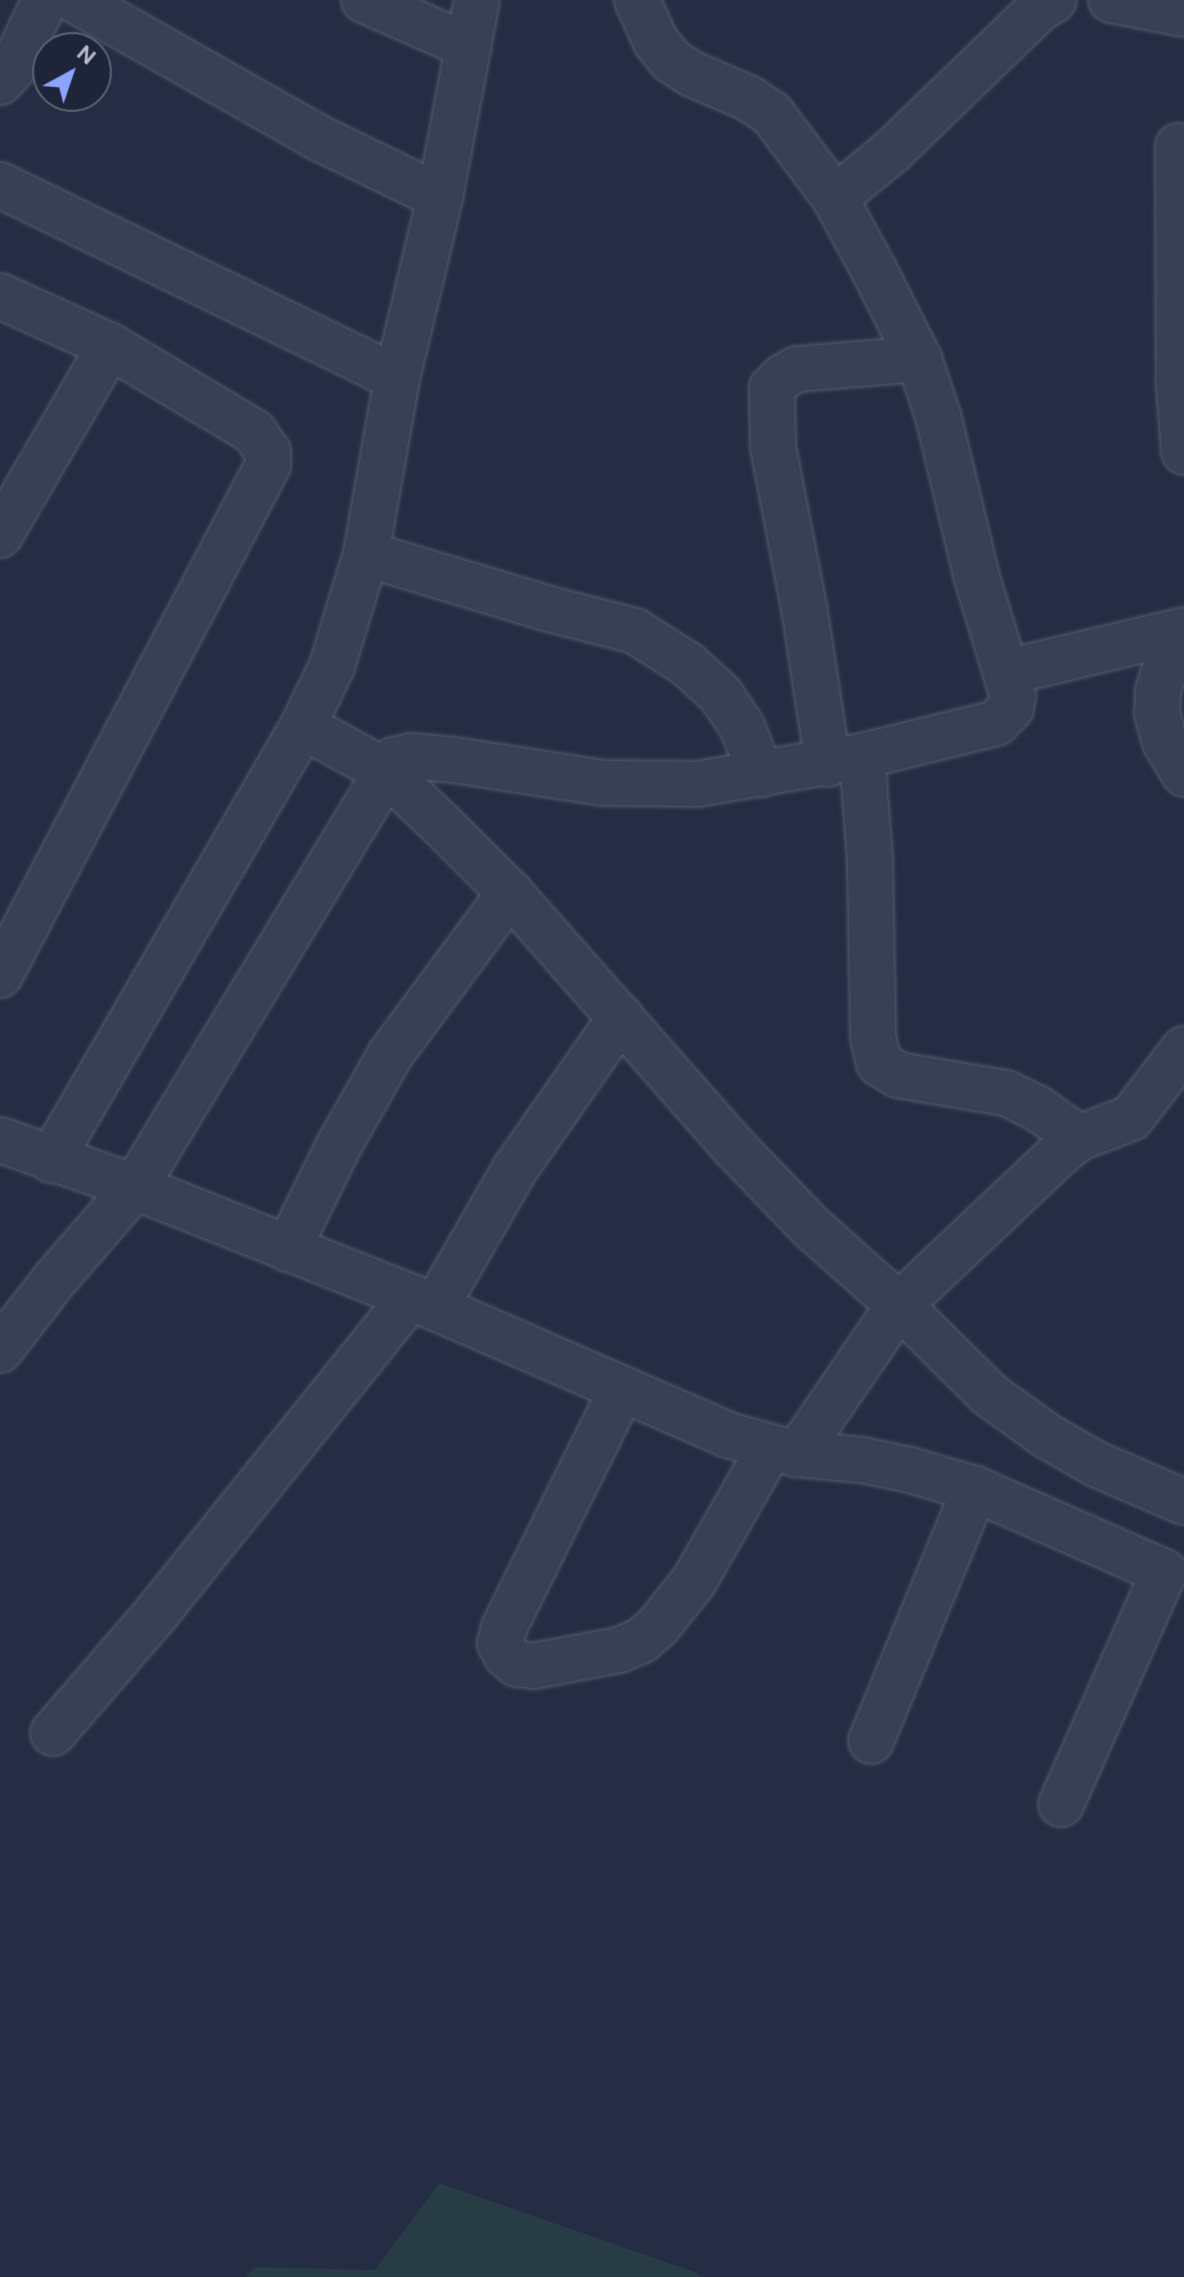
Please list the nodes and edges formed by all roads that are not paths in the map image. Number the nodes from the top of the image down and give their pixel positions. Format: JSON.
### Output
{"nodes":[{"id":1,"x":45,"y":0,"type":"edge"},
{"id":2,"x":75,"y":0,"type":"edge"},
{"id":3,"x":364,"y":0,"type":"edge"},
{"id":4,"x":477,"y":0,"type":"edge"},
{"id":5,"x":637,"y":0,"type":"edge"},
{"id":6,"x":1054,"y":0,"type":"edge"},
{"id":7,"x":1111,"y":0,"type":"edge"},
{"id":8,"x":1184,"y":14,"type":"edge"},
{"id":9,"x":468,"y":46,"type":"junction"},
{"id":10,"x":0,"y":82,"type":"edge"},
{"id":11,"x":1178,"y":146,"type":"dead end"},
{"id":12,"x":0,"y":185,"type":"edge"},
{"id":13,"x":440,"y":197,"type":"junction"},
{"id":14,"x":835,"y":198,"type":"junction"},
{"id":15,"x":0,"y":296,"type":"edge"},
{"id":16,"x":110,"y":346,"type":"junction"},
{"id":17,"x":919,"y":359,"type":"junction"},
{"id":18,"x":397,"y":378,"type":"junction"},
{"id":19,"x":1182,"y":385,"type":"edge"},
{"id":20,"x":1184,"y":452,"type":"edge"},
{"id":21,"x":0,"y":535,"type":"edge"},
{"id":22,"x":366,"y":554,"type":"junction"},
{"id":23,"x":1180,"y":632,"type":"edge"},
{"id":24,"x":1007,"y":672,"type":"junction"},
{"id":25,"x":303,"y":726,"type":"junction"},
{"id":26,"x":845,"y":760,"type":"junction"},
{"id":27,"x":386,"y":772,"type":"junction"},
{"id":28,"x":761,"y":774,"type":"junction"},
{"id":29,"x":1184,"y":774,"type":"edge"},
{"id":30,"x":510,"y":893,"type":"junction"},
{"id":31,"x":0,"y":975,"type":"edge"},
{"id":32,"x":621,"y":1017,"type":"junction"},
{"id":33,"x":1184,"y":1049,"type":"edge"},
{"id":34,"x":1079,"y":1138,"type":"junction"},
{"id":35,"x":0,"y":1140,"type":"edge"},
{"id":36,"x":51,"y":1160,"type":"junction"},
{"id":37,"x":135,"y":1187,"type":"junction"},
{"id":38,"x":288,"y":1249,"type":"junction"},
{"id":39,"x":423,"y":1302,"type":"junction"},
{"id":40,"x":899,"y":1305,"type":"junction"},
{"id":41,"x":0,"y":1350,"type":"edge"},
{"id":42,"x":622,"y":1389,"type":"junction"},
{"id":43,"x":784,"y":1451,"type":"junction"},
{"id":44,"x":975,"y":1489,"type":"junction"},
{"id":45,"x":1184,"y":1502,"type":"edge"},
{"id":46,"x":1174,"y":1572,"type":"edge"},
{"id":47,"x":53,"y":1733,"type":"dead end"},
{"id":48,"x":871,"y":1741,"type":"dead end"},
{"id":49,"x":1061,"y":1804,"type":"dead end"}],
"edges":[{"from":1,"to":10,"type":"street"},
{"from":2,"to":13,"type":"street"},
{"from":3,"to":9,"type":"street"},
{"from":4,"to":9,"type":"street"},
{"from":5,"to":14,"type":"street"},
{"from":6,"to":14,"type":"street"},
{"from":7,"to":8,"type":"street"},
{"from":9,"to":13,"type":"street"},
{"from":11,"to":19,"type":"street"},
{"from":12,"to":18,"type":"street"},
{"from":13,"to":18,"type":"street"},
{"from":14,"to":17,"type":"street"},
{"from":15,"to":16,"type":"street"},
{"from":16,"to":21,"type":"street"},
{"from":16,"to":31,"type":"street"},
{"from":17,"to":24,"type":"street"},
{"from":17,"to":26,"type":"street"},
{"from":18,"to":22,"type":"street"},
{"from":19,"to":20,"type":"street"},
{"from":22,"to":25,"type":"street"},
{"from":22,"to":28,"type":"street"},
{"from":23,"to":24,"type":"street"},
{"from":23,"to":29,"type":"street"},
{"from":24,"to":26,"type":"street"},
{"from":25,"to":27,"type":"street"},
{"from":25,"to":36,"type":"street"},
{"from":26,"to":28,"type":"street"},
{"from":26,"to":34,"type":"street"},
{"from":27,"to":28,"type":"street"},
{"from":27,"to":30,"type":"street"},
{"from":27,"to":37,"type":"street"},
{"from":30,"to":32,"type":"street"},
{"from":30,"to":38,"type":"street"},
{"from":32,"to":39,"type":"street"},
{"from":32,"to":40,"type":"street"},
{"from":33,"to":34,"type":"street"},
{"from":34,"to":40,"type":"street"},
{"from":35,"to":36,"type":"street"},
{"from":36,"to":37,"type":"street"},
{"from":37,"to":38,"type":"street"},
{"from":37,"to":41,"type":"street"},
{"from":38,"to":39,"type":"street"},
{"from":39,"to":42,"type":"street"},
{"from":39,"to":47,"type":"street"},
{"from":40,"to":43,"type":"street"},
{"from":40,"to":45,"type":"street"},
{"from":42,"to":43,"type":"street"},
{"from":42,"to":43,"type":"street"},
{"from":43,"to":44,"type":"street"},
{"from":44,"to":46,"type":"street"},
{"from":44,"to":48,"type":"street"},
{"from":46,"to":49,"type":"street"}]}
